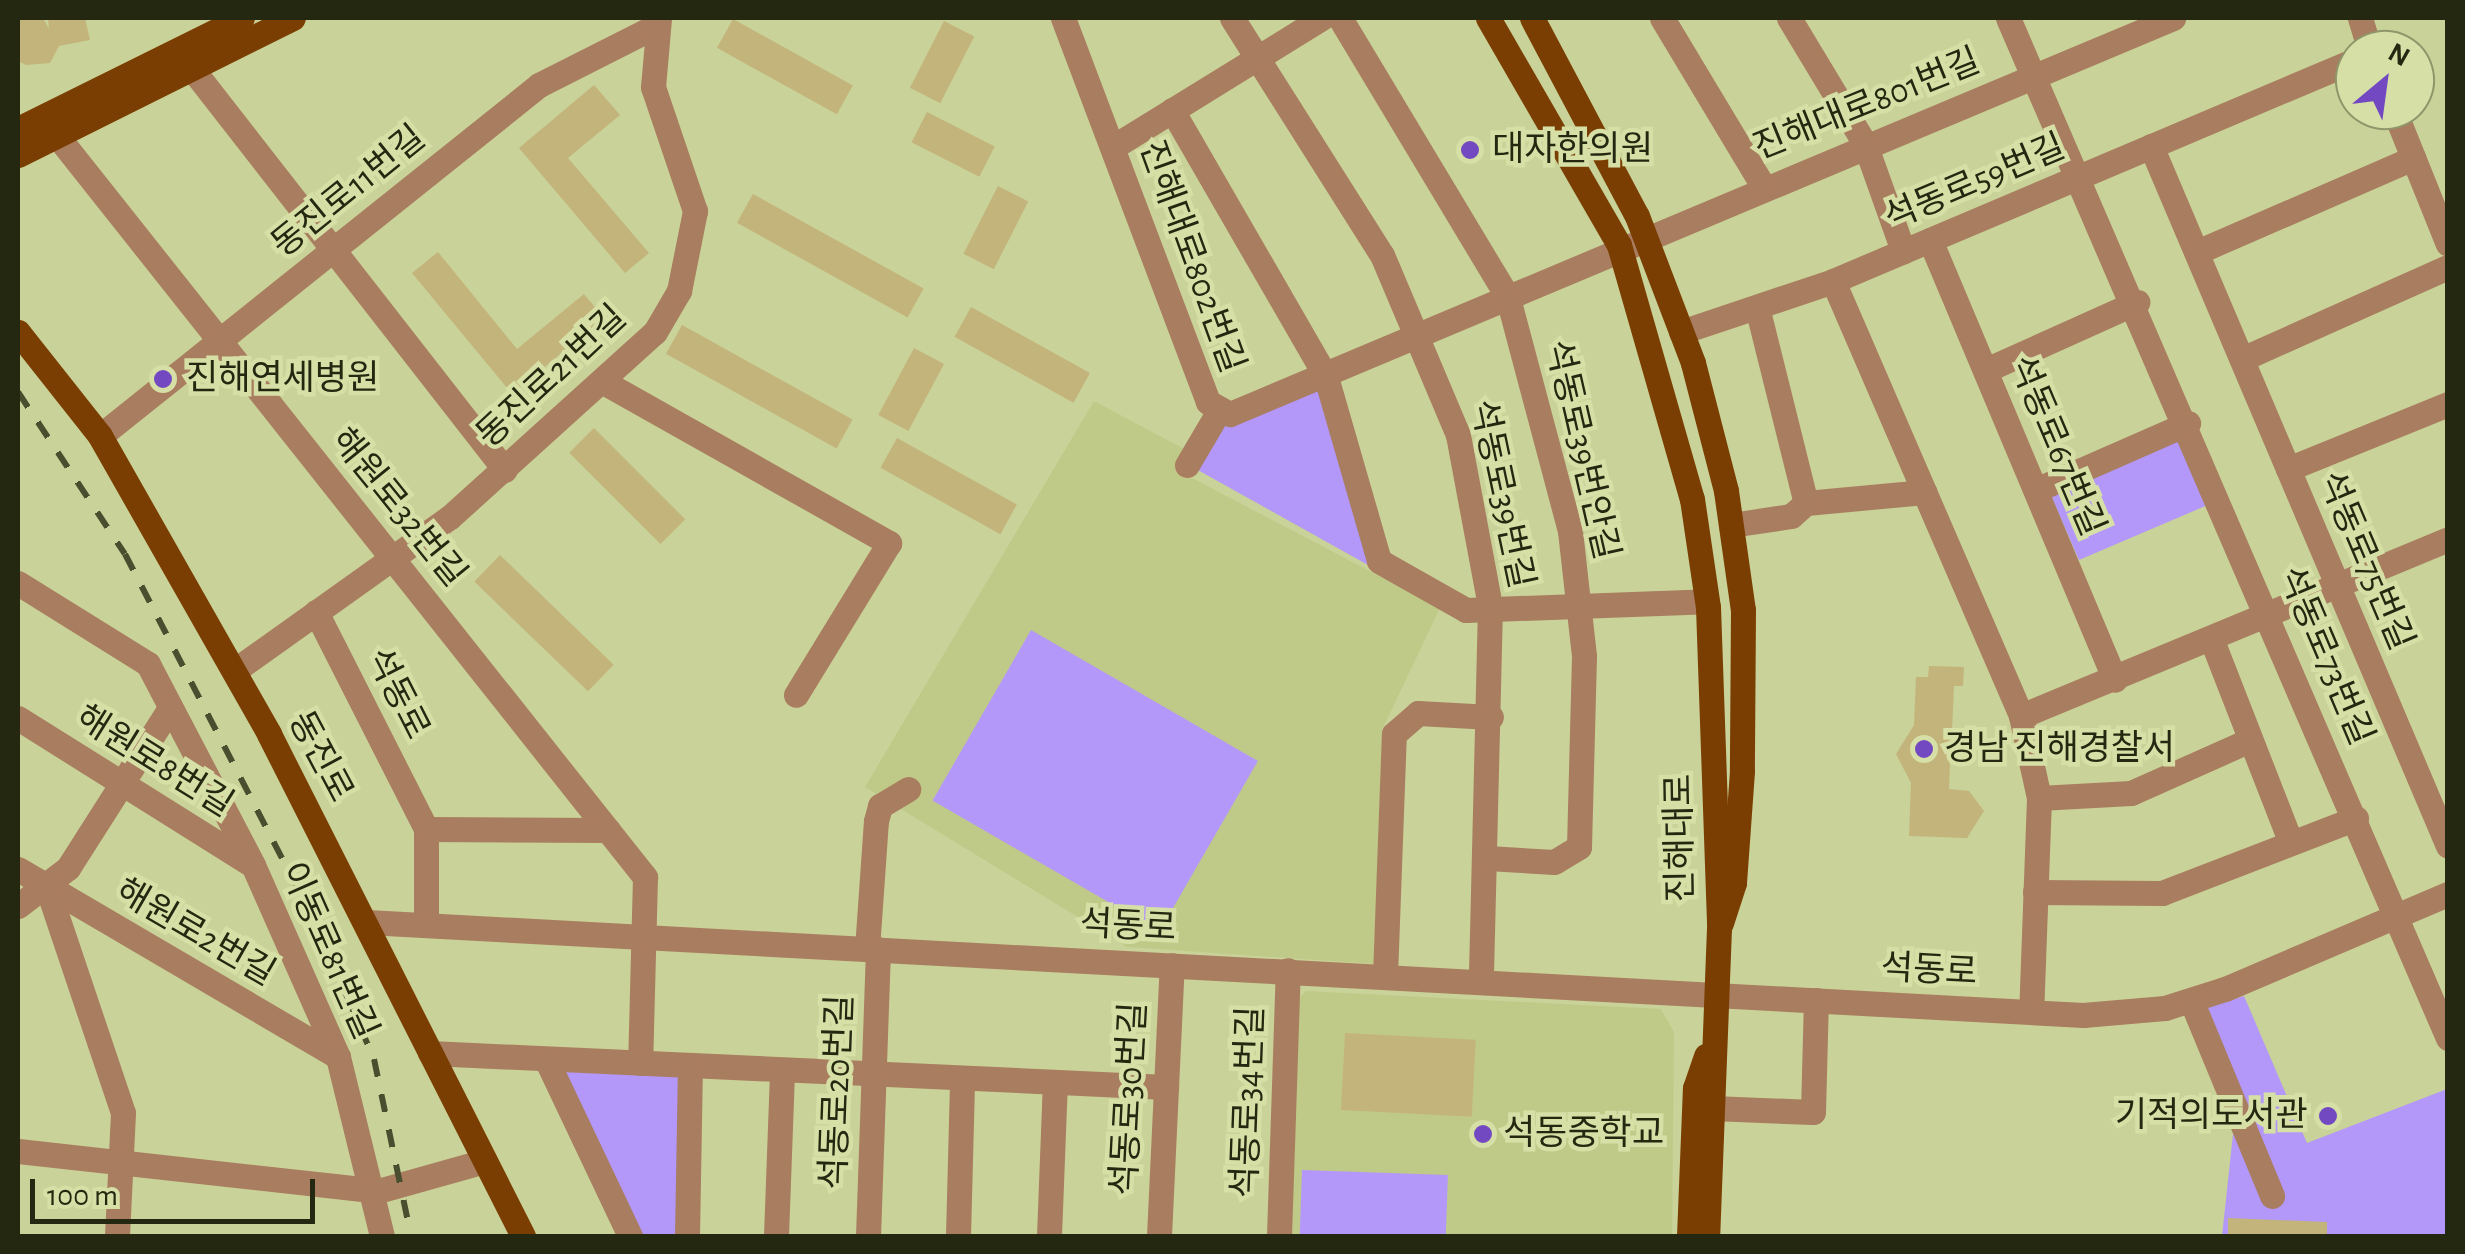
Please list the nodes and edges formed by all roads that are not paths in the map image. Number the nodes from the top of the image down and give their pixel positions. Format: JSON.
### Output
{"nodes":[{"id":1,"x":242,"y":18,"type":"edge"},
{"id":2,"x":293,"y":18,"type":"edge"},
{"id":3,"x":1063,"y":18,"type":"edge"},
{"id":4,"x":1232,"y":18,"type":"edge"},
{"id":5,"x":1322,"y":18,"type":"edge"},
{"id":6,"x":1340,"y":18,"type":"edge"},
{"id":7,"x":1488,"y":18,"type":"edge"},
{"id":8,"x":1532,"y":18,"type":"edge"},
{"id":9,"x":1662,"y":18,"type":"edge"},
{"id":10,"x":1788,"y":18,"type":"edge"},
{"id":11,"x":2008,"y":18,"type":"edge"},
{"id":12,"x":2173,"y":18,"type":"edge"},
{"id":13,"x":658,"y":22,"type":"edge"},
{"id":14,"x":1257,"y":56,"type":"junction"},
{"id":15,"x":2335,"y":68,"type":"edge"},
{"id":16,"x":193,"y":70,"type":"junction"},
{"id":17,"x":2039,"y":72,"type":"junction"},
{"id":18,"x":1172,"y":110,"type":"junction"},
{"id":19,"x":18,"y":129,"type":"edge"},
{"id":20,"x":2402,"y":130,"type":"edge"},
{"id":21,"x":58,"y":137,"type":"junction"},
{"id":22,"x":1865,"y":144,"type":"junction"},
{"id":23,"x":1113,"y":146,"type":"junction"},
{"id":24,"x":2151,"y":146,"type":"junction"},
{"id":25,"x":18,"y":155,"type":"edge"},
{"id":26,"x":2413,"y":158,"type":"junction"},
{"id":27,"x":2083,"y":175,"type":"junction"},
{"id":28,"x":1763,"y":186,"type":"junction"},
{"id":29,"x":1644,"y":235,"type":"junction"},
{"id":30,"x":1930,"y":240,"type":"junction"},
{"id":31,"x":2448,"y":244,"type":"edge"},
{"id":32,"x":1619,"y":245,"type":"junction"},
{"id":33,"x":1903,"y":252,"type":"junction"},
{"id":34,"x":2196,"y":252,"type":"junction"},
{"id":35,"x":329,"y":253,"type":"junction"},
{"id":36,"x":2448,"y":267,"type":"edge"},
{"id":37,"x":1833,"y":281,"type":"junction"},
{"id":38,"x":1508,"y":298,"type":"junction"},
{"id":39,"x":2137,"y":302,"type":"junction"},
{"id":40,"x":1758,"y":311,"type":"junction"},
{"id":41,"x":18,"y":332,"type":"edge"},
{"id":42,"x":1681,"y":332,"type":"junction"},
{"id":43,"x":1418,"y":336,"type":"junction"},
{"id":44,"x":218,"y":342,"type":"junction"},
{"id":45,"x":2242,"y":360,"type":"junction"},
{"id":46,"x":1986,"y":370,"type":"junction"},
{"id":47,"x":1326,"y":377,"type":"junction"},
{"id":48,"x":607,"y":384,"type":"junction"},
{"id":49,"x":2448,"y":404,"type":"edge"},
{"id":50,"x":1220,"y":408,"type":"junction"},
{"id":51,"x":2188,"y":423,"type":"junction"},
{"id":52,"x":100,"y":436,"type":"junction"},
{"id":53,"x":1187,"y":465,"type":"dead end"},
{"id":54,"x":2288,"y":469,"type":"junction"},
{"id":55,"x":505,"y":470,"type":"junction"},
{"id":56,"x":2038,"y":488,"type":"junction"},
{"id":57,"x":1924,"y":492,"type":"junction"},
{"id":58,"x":1806,"y":503,"type":"junction"},
{"id":59,"x":1731,"y":524,"type":"junction"},
{"id":60,"x":2446,"y":545,"type":"edge"},
{"id":61,"x":394,"y":557,"type":"junction"},
{"id":62,"x":18,"y":583,"type":"edge"},
{"id":63,"x":2338,"y":586,"type":"junction"},
{"id":64,"x":1707,"y":601,"type":"junction"},
{"id":65,"x":1578,"y":602,"type":"junction"},
{"id":66,"x":1490,"y":606,"type":"junction"},
{"id":67,"x":316,"y":612,"type":"junction"},
{"id":68,"x":2269,"y":614,"type":"junction"},
{"id":69,"x":2213,"y":643,"type":"junction"},
{"id":70,"x":234,"y":672,"type":"junction"},
{"id":71,"x":2116,"y":680,"type":"junction"},
{"id":72,"x":796,"y":695,"type":"dead end"},
{"id":73,"x":170,"y":708,"type":"junction"},
{"id":74,"x":2021,"y":716,"type":"junction"},
{"id":75,"x":1492,"y":717,"type":"junction"},
{"id":76,"x":18,"y":718,"type":"edge"},
{"id":77,"x":2248,"y":741,"type":"junction"},
{"id":78,"x":122,"y":783,"type":"junction"},
{"id":79,"x":908,"y":789,"type":"dead end"},
{"id":80,"x":2038,"y":798,"type":"junction"},
{"id":81,"x":2356,"y":818,"type":"junction"},
{"id":82,"x":426,"y":829,"type":"junction"},
{"id":83,"x":608,"y":830,"type":"junction"},
{"id":84,"x":2290,"y":840,"type":"junction"},
{"id":85,"x":2448,"y":846,"type":"edge"},
{"id":86,"x":1486,"y":858,"type":"junction"},
{"id":87,"x":253,"y":866,"type":"junction"},
{"id":88,"x":18,"y":869,"type":"edge"},
{"id":89,"x":47,"y":887,"type":"junction"},
{"id":90,"x":2035,"y":892,"type":"junction"},
{"id":91,"x":2448,"y":894,"type":"edge"},
{"id":92,"x":18,"y":906,"type":"edge"},
{"id":93,"x":2397,"y":915,"type":"junction"},
{"id":94,"x":366,"y":922,"type":"junction"},
{"id":95,"x":426,"y":925,"type":"junction"},
{"id":96,"x":1720,"y":928,"type":"junction"},
{"id":97,"x":646,"y":937,"type":"junction"},
{"id":98,"x":873,"y":949,"type":"junction"},
{"id":99,"x":1172,"y":964,"type":"junction"},
{"id":100,"x":1288,"y":970,"type":"junction"},
{"id":101,"x":1385,"y":976,"type":"junction"},
{"id":102,"x":1481,"y":982,"type":"junction"},
{"id":103,"x":1714,"y":995,"type":"junction"},
{"id":104,"x":1816,"y":1000,"type":"junction"},
{"id":105,"x":2191,"y":1000,"type":"junction"},
{"id":106,"x":2031,"y":1012,"type":"junction"},
{"id":107,"x":2448,"y":1038,"type":"edge"},
{"id":108,"x":1709,"y":1047,"type":"junction"},
{"id":109,"x":430,"y":1053,"type":"junction"},
{"id":110,"x":338,"y":1057,"type":"junction"},
{"id":111,"x":546,"y":1059,"type":"junction"},
{"id":112,"x":640,"y":1063,"type":"junction"},
{"id":113,"x":690,"y":1065,"type":"junction"},
{"id":114,"x":782,"y":1070,"type":"junction"},
{"id":115,"x":874,"y":1074,"type":"junction"},
{"id":116,"x":962,"y":1078,"type":"junction"},
{"id":117,"x":1056,"y":1082,"type":"junction"},
{"id":118,"x":1166,"y":1087,"type":"junction"},
{"id":119,"x":1712,"y":1108,"type":"junction"},
{"id":120,"x":18,"y":1151,"type":"edge"},
{"id":121,"x":485,"y":1161,"type":"junction"},
{"id":122,"x":127,"y":1163,"type":"junction"},
{"id":123,"x":378,"y":1191,"type":"junction"},
{"id":124,"x":2272,"y":1196,"type":"dead end"},
{"id":125,"x":117,"y":1236,"type":"edge"},
{"id":126,"x":382,"y":1236,"type":"edge"},
{"id":127,"x":524,"y":1236,"type":"edge"},
{"id":128,"x":630,"y":1236,"type":"edge"},
{"id":129,"x":686,"y":1236,"type":"edge"},
{"id":130,"x":776,"y":1236,"type":"edge"},
{"id":131,"x":868,"y":1236,"type":"edge"},
{"id":132,"x":958,"y":1236,"type":"edge"},
{"id":133,"x":1049,"y":1236,"type":"edge"},
{"id":134,"x":1159,"y":1236,"type":"edge"},
{"id":135,"x":1279,"y":1236,"type":"edge"},
{"id":136,"x":1688,"y":1236,"type":"edge"},
{"id":137,"x":1707,"y":1236,"type":"edge"}],
"edges":[{"from":1,"to":19,"type":"main road"},
{"from":2,"to":16,"type":"main road"},
{"from":3,"to":23,"type":"street","name":"진해대로802번길"},
{"from":4,"to":14,"type":"street","name":"석동로39번길"},
{"from":5,"to":14,"type":"street"},
{"from":6,"to":38,"type":"street","name":"석동로39번안길"},
{"from":7,"to":32,"type":"main road","name":"진해대로"},
{"from":8,"to":29,"type":"main road","name":"진해대로"},
{"from":9,"to":28,"type":"street"},
{"from":10,"to":22,"type":"street"},
{"from":11,"to":17,"type":"street","name":"석동로73번길"},
{"from":12,"to":17,"type":"street","name":"진해대로801번길"},
{"from":13,"to":35,"type":"street","name":"동진로11번길"},
{"from":13,"to":48,"type":"street","name":"동진로21번길"},
{"from":14,"to":18,"type":"street"},
{"from":14,"to":43,"type":"street","name":"석동로39번길"},
{"from":15,"to":24,"type":"street","name":"석동로59번길"},
{"from":16,"to":21,"type":"main road"},
{"from":16,"to":35,"type":"street"},
{"from":17,"to":22,"type":"street","name":"진해대로801번길"},
{"from":17,"to":27,"type":"street","name":"석동로73번길"},
{"from":18,"to":23,"type":"street"},
{"from":18,"to":47,"type":"street","name":"진해대로802번길"},
{"from":20,"to":26,"type":"street"},
{"from":21,"to":25,"type":"main road"},
{"from":21,"to":44,"type":"street","name":"해원로32번길"},
{"from":22,"to":28,"type":"street","name":"진해대로801번길"},
{"from":22,"to":33,"type":"street"},
{"from":23,"to":50,"type":"street","name":"진해대로802번길"},
{"from":24,"to":27,"type":"street","name":"석동로59번길"},
{"from":24,"to":34,"type":"street","name":"석동로75번길"},
{"from":26,"to":31,"type":"street"},
{"from":26,"to":34,"type":"street"},
{"from":27,"to":30,"type":"street","name":"석동로59번길"},
{"from":27,"to":39,"type":"street","name":"석동로73번길"},
{"from":28,"to":29,"type":"street","name":"진해대로801번길"},
{"from":29,"to":32,"type":"street","name":"진해대로802번길"},
{"from":29,"to":42,"type":"main road","name":"진해대로"},
{"from":30,"to":33,"type":"street","name":"석동로59번길"},
{"from":30,"to":46,"type":"street","name":"석동로67번길"},
{"from":32,"to":38,"type":"street","name":"진해대로802번길"},
{"from":32,"to":64,"type":"main road","name":"진해대로"},
{"from":33,"to":37,"type":"street","name":"석동로59번길"},
{"from":34,"to":45,"type":"street","name":"석동로75번길"},
{"from":35,"to":44,"type":"street","name":"동진로11번길"},
{"from":35,"to":55,"type":"street"},
{"from":36,"to":45,"type":"street"},
{"from":37,"to":40,"type":"street","name":"석동로59번길"},
{"from":37,"to":57,"type":"street"},
{"from":38,"to":43,"type":"street","name":"진해대로802번길"},
{"from":38,"to":65,"type":"street","name":"석동로39번안길"},
{"from":39,"to":46,"type":"street"},
{"from":39,"to":51,"type":"street","name":"석동로73번길"},
{"from":40,"to":42,"type":"street","name":"석동로59번길"},
{"from":40,"to":58,"type":"street"},
{"from":41,"to":52,"type":"main road","name":"동진로"},
{"from":42,"to":59,"type":"main road","name":"진해대로"},
{"from":43,"to":47,"type":"street","name":"진해대로802번길"},
{"from":43,"to":66,"type":"street","name":"석동로39번길"},
{"from":44,"to":52,"type":"street","name":"동진로11번길"},
{"from":44,"to":61,"type":"street","name":"해원로32번길"},
{"from":45,"to":54,"type":"street","name":"석동로75번길"},
{"from":46,"to":56,"type":"street","name":"석동로67번길"},
{"from":47,"to":50,"type":"street","name":"진해대로802번길"},
{"from":47,"to":66,"type":"street","name":"진해대로802번길"},
{"from":48,"to":55,"type":"street","name":"동진로21번길"},
{"from":48,"to":72,"type":"street"},
{"from":49,"to":54,"type":"street","name":"석동로75번길"},
{"from":50,"to":53,"type":"street"},
{"from":51,"to":56,"type":"street"},
{"from":51,"to":68,"type":"street","name":"석동로73번길"},
{"from":52,"to":70,"type":"main road","name":"동진로"},
{"from":54,"to":63,"type":"street","name":"석동로75번길"},
{"from":55,"to":61,"type":"street","name":"동진로21번길"},
{"from":56,"to":71,"type":"street","name":"석동로67번길"},
{"from":57,"to":58,"type":"street"},
{"from":57,"to":74,"type":"street"},
{"from":58,"to":59,"type":"street"},
{"from":59,"to":96,"type":"main road","name":"진해대로"},
{"from":60,"to":63,"type":"street"},
{"from":61,"to":67,"type":"street","name":"동진로21번길"},
{"from":61,"to":83,"type":"street","name":"해원로32번길"},
{"from":62,"to":73,"type":"street","name":"이동로81번길"},
{"from":63,"to":68,"type":"street"},
{"from":63,"to":85,"type":"street","name":"석동로75번길"},
{"from":64,"to":65,"type":"street"},
{"from":64,"to":96,"type":"main road","name":"진해대로"},
{"from":65,"to":66,"type":"street"},
{"from":65,"to":86,"type":"street","name":"석동로39번안길"},
{"from":66,"to":75,"type":"street","name":"석동로39번길"},
{"from":67,"to":70,"type":"street","name":"동진로21번길"},
{"from":67,"to":82,"type":"street","name":"석동로"},
{"from":68,"to":69,"type":"street"},
{"from":68,"to":81,"type":"street","name":"석동로73번길"},
{"from":69,"to":71,"type":"street"},
{"from":69,"to":77,"type":"street"},
{"from":70,"to":94,"type":"main road","name":"동진로"},
{"from":71,"to":74,"type":"street"},
{"from":73,"to":78,"type":"street"},
{"from":73,"to":87,"type":"street","name":"이동로81번길"},
{"from":74,"to":80,"type":"street"},
{"from":75,"to":86,"type":"street","name":"석동로39번길"},
{"from":75,"to":101,"type":"street"},
{"from":76,"to":78,"type":"street","name":"해원로8번길"},
{"from":77,"to":80,"type":"street"},
{"from":77,"to":84,"type":"street"},
{"from":78,"to":87,"type":"street","name":"해원로8번길"},
{"from":78,"to":89,"type":"street"},
{"from":79,"to":98,"type":"street"},
{"from":80,"to":90,"type":"street"},
{"from":81,"to":84,"type":"street"},
{"from":81,"to":93,"type":"street","name":"석동로73번길"},
{"from":82,"to":83,"type":"street"},
{"from":82,"to":95,"type":"street","name":"석동로"},
{"from":83,"to":97,"type":"street","name":"해원로32번길"},
{"from":84,"to":90,"type":"street"},
{"from":86,"to":102,"type":"street","name":"석동로39번길"},
{"from":87,"to":110,"type":"street","name":"이동로81번길"},
{"from":88,"to":89,"type":"street","name":"해원로2번길"},
{"from":89,"to":92,"type":"street"},
{"from":89,"to":110,"type":"street","name":"해원로2번길"},
{"from":89,"to":122,"type":"street"},
{"from":90,"to":106,"type":"street"},
{"from":91,"to":93,"type":"street","name":"석동로"},
{"from":93,"to":105,"type":"street","name":"석동로"},
{"from":93,"to":107,"type":"street","name":"석동로73번길"},
{"from":94,"to":95,"type":"street","name":"석동로"},
{"from":94,"to":109,"type":"main road","name":"동진로"},
{"from":95,"to":97,"type":"street","name":"석동로"},
{"from":96,"to":103,"type":"main road"},
{"from":97,"to":98,"type":"street","name":"석동로"},
{"from":97,"to":112,"type":"street","name":"해원로32번길"},
{"from":98,"to":99,"type":"street","name":"석동로"},
{"from":98,"to":115,"type":"street","name":"석동로20번길"},
{"from":99,"to":100,"type":"street","name":"석동로"},
{"from":99,"to":118,"type":"street","name":"석동로30번길"},
{"from":100,"to":101,"type":"street","name":"석동로"},
{"from":100,"to":135,"type":"street","name":"석동로34번길"},
{"from":101,"to":102,"type":"street","name":"석동로"},
{"from":102,"to":103,"type":"street","name":"석동로"},
{"from":103,"to":104,"type":"street","name":"석동로"},
{"from":103,"to":108,"type":"main road"},
{"from":104,"to":106,"type":"street","name":"석동로"},
{"from":104,"to":119,"type":"street"},
{"from":105,"to":106,"type":"street","name":"석동로"},
{"from":105,"to":124,"type":"street"},
{"from":108,"to":119,"type":"main road"},
{"from":108,"to":136,"type":"main road"},
{"from":109,"to":111,"type":"street"},
{"from":109,"to":121,"type":"main road","name":"동진로"},
{"from":110,"to":123,"type":"street","name":"이동로81번길"},
{"from":111,"to":112,"type":"street"},
{"from":111,"to":128,"type":"street"},
{"from":112,"to":113,"type":"street"},
{"from":113,"to":114,"type":"street"},
{"from":113,"to":129,"type":"street"},
{"from":114,"to":115,"type":"street"},
{"from":114,"to":130,"type":"street"},
{"from":115,"to":116,"type":"street"},
{"from":115,"to":131,"type":"street","name":"석동로20번길"},
{"from":116,"to":117,"type":"street"},
{"from":116,"to":132,"type":"street"},
{"from":117,"to":118,"type":"street"},
{"from":117,"to":133,"type":"street"},
{"from":118,"to":134,"type":"street","name":"석동로30번길"},
{"from":119,"to":137,"type":"main road"},
{"from":120,"to":122,"type":"street"},
{"from":121,"to":123,"type":"street"},
{"from":121,"to":127,"type":"main road","name":"동진로"},
{"from":122,"to":123,"type":"street"},
{"from":122,"to":125,"type":"street"},
{"from":123,"to":126,"type":"street","name":"이동로81번길"}]}
